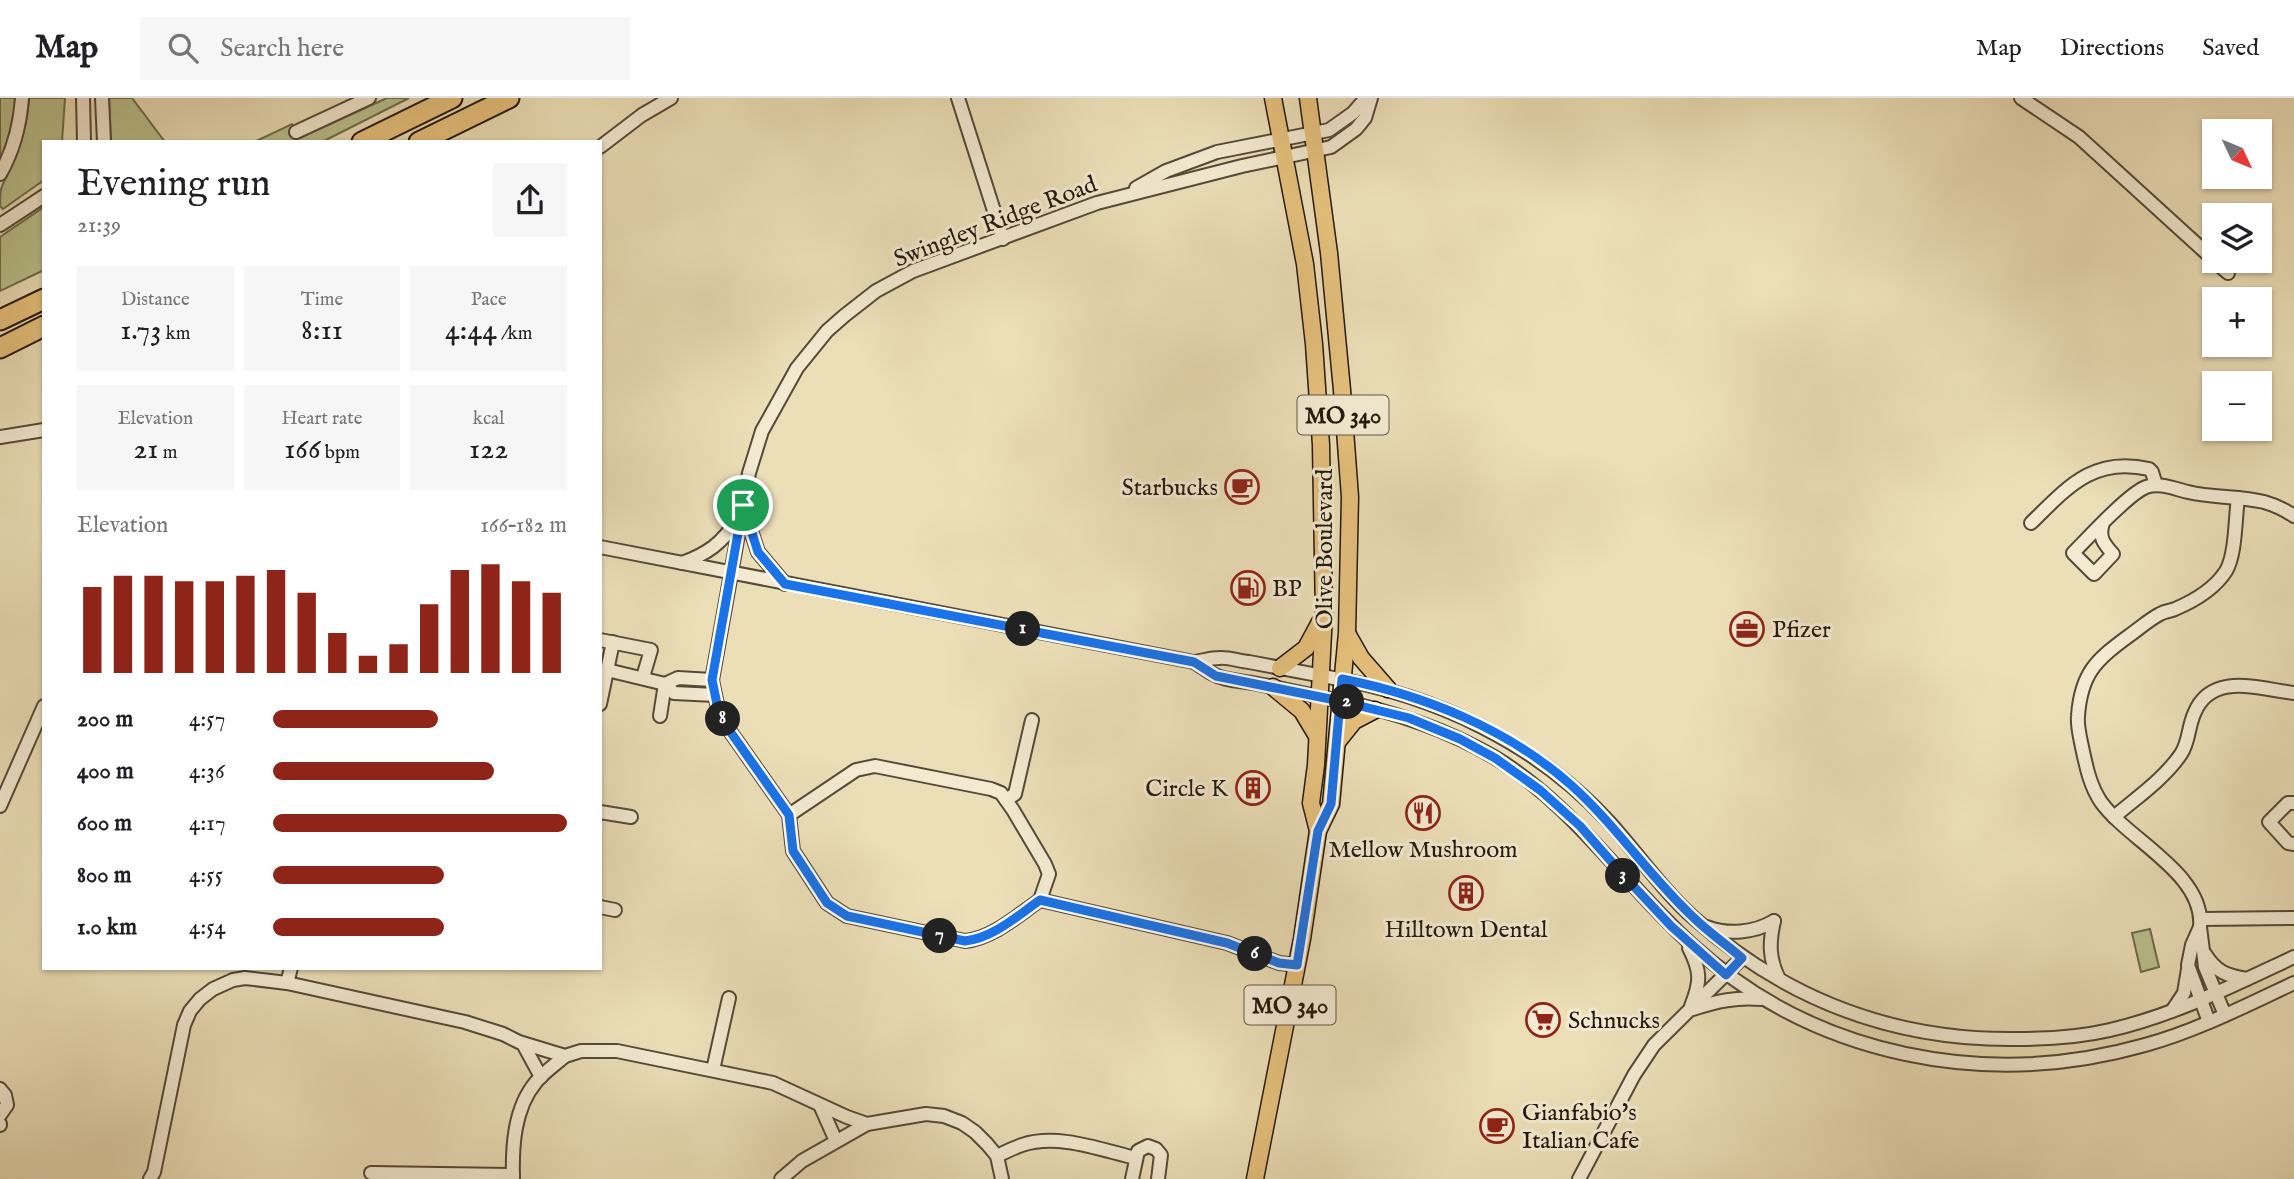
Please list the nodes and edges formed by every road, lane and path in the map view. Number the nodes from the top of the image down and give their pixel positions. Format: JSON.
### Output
{"nodes":[{"id":1,"x":22,"y":98,"type":"edge"},
{"id":2,"x":102,"y":98,"type":"edge"},
{"id":3,"x":369,"y":98,"type":"edge"},
{"id":4,"x":452,"y":98,"type":"edge"},
{"id":5,"x":509,"y":98,"type":"edge"},
{"id":6,"x":671,"y":98,"type":"edge"},
{"id":7,"x":958,"y":98,"type":"edge"},
{"id":8,"x":1273,"y":98,"type":"edge"},
{"id":9,"x":1308,"y":98,"type":"edge"},
{"id":10,"x":1366,"y":98,"type":"edge"},
{"id":11,"x":1371,"y":98,"type":"edge"},
{"id":12,"x":2028,"y":100,"type":"edge"},
{"id":13,"x":83,"y":105,"type":"edge"},
{"id":14,"x":296,"y":132,"type":"dead end"},
{"id":15,"x":1312,"y":134,"type":"junction"},
{"id":16,"x":1282,"y":139,"type":"junction"},
{"id":17,"x":77,"y":140,"type":"edge"},
{"id":18,"x":84,"y":140,"type":"edge"},
{"id":19,"x":104,"y":140,"type":"edge"},
{"id":20,"x":366,"y":140,"type":"edge"},
{"id":21,"x":423,"y":140,"type":"edge"},
{"id":22,"x":602,"y":145,"type":"edge"},
{"id":23,"x":1314,"y":152,"type":"junction"},
{"id":24,"x":1286,"y":158,"type":"junction"},
{"id":25,"x":0,"y":174,"type":"edge"},
{"id":26,"x":1123,"y":195,"type":"junction"},
{"id":27,"x":42,"y":197,"type":"edge"},
{"id":28,"x":0,"y":225,"type":"edge"},
{"id":29,"x":1003,"y":239,"type":"junction"},
{"id":30,"x":2202,"y":249,"type":"edge"},
{"id":31,"x":42,"y":300,"type":"edge"},
{"id":32,"x":0,"y":320,"type":"edge"},
{"id":33,"x":42,"y":327,"type":"edge"},
{"id":34,"x":0,"y":348,"type":"edge"},
{"id":35,"x":42,"y":430,"type":"edge"},
{"id":36,"x":0,"y":437,"type":"edge"},
{"id":37,"x":2156,"y":485,"type":"junction"},
{"id":38,"x":2238,"y":498,"type":"junction"},
{"id":39,"x":742,"y":507,"type":"junction"},
{"id":40,"x":2294,"y":516,"type":"edge"},
{"id":41,"x":2031,"y":523,"type":"dead end"},
{"id":42,"x":2104,"y":523,"type":"dead end"},
{"id":43,"x":602,"y":547,"type":"edge"},
{"id":44,"x":681,"y":563,"type":"junction"},
{"id":45,"x":730,"y":573,"type":"junction"},
{"id":46,"x":785,"y":584,"type":"junction"},
{"id":47,"x":1324,"y":614,"type":"junction"},
{"id":48,"x":1347,"y":633,"type":"junction"},
{"id":49,"x":607,"y":641,"type":"edge"},
{"id":50,"x":1194,"y":662,"type":"junction"},
{"id":51,"x":1280,"y":668,"type":"junction"},
{"id":52,"x":607,"y":670,"type":"junction"},
{"id":53,"x":1321,"y":675,"type":"junction"},
{"id":54,"x":643,"y":677,"type":"junction"},
{"id":55,"x":1342,"y":679,"type":"junction"},
{"id":56,"x":712,"y":680,"type":"junction"},
{"id":57,"x":665,"y":684,"type":"junction"},
{"id":58,"x":1273,"y":687,"type":"junction"},
{"id":59,"x":1388,"y":689,"type":"junction"},
{"id":60,"x":2294,"y":693,"type":"edge"},
{"id":61,"x":602,"y":694,"type":"edge"},
{"id":62,"x":715,"y":695,"type":"junction"},
{"id":63,"x":1320,"y":697,"type":"junction"},
{"id":64,"x":1340,"y":701,"type":"junction"},
{"id":65,"x":1376,"y":710,"type":"junction"},
{"id":66,"x":42,"y":711,"type":"edge"},
{"id":67,"x":660,"y":716,"type":"dead end"},
{"id":68,"x":1032,"y":720,"type":"dead end"},
{"id":69,"x":1317,"y":736,"type":"junction"},
{"id":70,"x":1336,"y":743,"type":"junction"},
{"id":71,"x":1006,"y":800,"type":"junction"},
{"id":72,"x":2294,"y":803,"type":"edge"},
{"id":73,"x":0,"y":806,"type":"edge"},
{"id":74,"x":602,"y":812,"type":"edge"},
{"id":75,"x":789,"y":815,"type":"junction"},
{"id":76,"x":631,"y":817,"type":"dead end"},
{"id":77,"x":2114,"y":817,"type":"junction"},
{"id":78,"x":1318,"y":831,"type":"junction"},
{"id":79,"x":2294,"y":844,"type":"edge"},
{"id":80,"x":1040,"y":900,"type":"junction"},
{"id":81,"x":602,"y":907,"type":"edge"},
{"id":82,"x":615,"y":910,"type":"dead end"},
{"id":83,"x":2294,"y":918,"type":"edge"},
{"id":84,"x":2201,"y":923,"type":"junction"},
{"id":85,"x":1701,"y":924,"type":"junction"},
{"id":86,"x":1683,"y":937,"type":"junction"},
{"id":87,"x":2204,"y":953,"type":"junction"},
{"id":88,"x":2294,"y":957,"type":"edge"},
{"id":89,"x":1742,"y":958,"type":"junction"},
{"id":90,"x":1297,"y":965,"type":"junction"},
{"id":91,"x":2189,"y":965,"type":"junction"},
{"id":92,"x":290,"y":970,"type":"edge"},
{"id":93,"x":1726,"y":975,"type":"junction"},
{"id":94,"x":1779,"y":979,"type":"junction"},
{"id":95,"x":2248,"y":979,"type":"junction"},
{"id":96,"x":287,"y":983,"type":"junction"},
{"id":97,"x":2294,"y":983,"type":"edge"},
{"id":98,"x":2217,"y":993,"type":"junction"},
{"id":99,"x":729,"y":998,"type":"dead end"},
{"id":100,"x":1765,"y":999,"type":"junction"},
{"id":101,"x":2201,"y":1000,"type":"junction"},
{"id":102,"x":1690,"y":1010,"type":"junction"},
{"id":103,"x":2172,"y":1011,"type":"junction"},
{"id":104,"x":2225,"y":1015,"type":"junction"},
{"id":105,"x":2209,"y":1022,"type":"junction"},
{"id":106,"x":523,"y":1044,"type":"junction"},
{"id":107,"x":565,"y":1056,"type":"junction"},
{"id":108,"x":713,"y":1070,"type":"junction"},
{"id":109,"x":541,"y":1077,"type":"junction"},
{"id":110,"x":0,"y":1090,"type":"edge"},
{"id":111,"x":821,"y":1105,"type":"junction"},
{"id":112,"x":0,"y":1115,"type":"edge"},
{"id":113,"x":867,"y":1124,"type":"junction"},
{"id":114,"x":836,"y":1141,"type":"junction"},
{"id":115,"x":997,"y":1156,"type":"junction"},
{"id":116,"x":1136,"y":1158,"type":"junction"},
{"id":117,"x":371,"y":1173,"type":"dead end"},
{"id":118,"x":513,"y":1177,"type":"edge"},
{"id":119,"x":150,"y":1179,"type":"edge"},
{"id":120,"x":781,"y":1179,"type":"edge"},
{"id":121,"x":1002,"y":1179,"type":"edge"},
{"id":122,"x":1132,"y":1179,"type":"edge"},
{"id":123,"x":1158,"y":1179,"type":"edge"},
{"id":124,"x":1255,"y":1179,"type":"edge"},
{"id":125,"x":1579,"y":1179,"type":"edge"}],
"edges":[{"from":1,"to":25,"type":"street"},
{"from":2,"to":19,"type":"street"},
{"from":3,"to":14,"type":"street"},
{"from":4,"to":20,"type":"highway"},
{"from":5,"to":21,"type":"highway"},
{"from":6,"to":22,"type":"street"},
{"from":7,"to":29,"type":"street"},
{"from":8,"to":16,"type":"main road","name":"Olive Boulevard","number":"MO 340"},
{"from":9,"to":15,"type":"main road","name":"Olive Boulevard","number":"MO 340"},
{"from":10,"to":15,"type":"street","name":"Swingley Ridge Road"},
{"from":11,"to":23,"type":"street","name":"Swingley Ridge Road"},
{"from":12,"to":30,"type":"street"},
{"from":13,"to":17,"type":"street"},
{"from":13,"to":18,"type":"street"},
{"from":15,"to":16,"type":"street","name":"Swingley Ridge Road"},
{"from":15,"to":23,"type":"main road","name":"Olive Boulevard","number":"MO 340"},
{"from":16,"to":24,"type":"main road","name":"Olive Boulevard","number":"MO 340"},
{"from":16,"to":26,"type":"street","name":"Swingley Ridge Road"},
{"from":23,"to":24,"type":"street","name":"Swingley Ridge Road"},
{"from":23,"to":48,"type":"main road","name":"Olive Boulevard","number":"MO 340"},
{"from":24,"to":26,"type":"street","name":"Swingley Ridge Road"},
{"from":24,"to":47,"type":"main road","name":"Olive Boulevard","number":"MO 340"},
{"from":26,"to":29,"type":"street","name":"Swingley Ridge Road"},
{"from":27,"to":28,"type":"street"},
{"from":29,"to":39,"type":"street","name":"Swingley Ridge Road"},
{"from":31,"to":32,"type":"highway"},
{"from":33,"to":34,"type":"highway"},
{"from":35,"to":36,"type":"street"},
{"from":37,"to":38,"type":"street"},
{"from":37,"to":41,"type":"street"},
{"from":37,"to":42,"type":"street"},
{"from":38,"to":40,"type":"street"},
{"from":38,"to":77,"type":"street"},
{"from":39,"to":44,"type":"street"},
{"from":39,"to":45,"type":"street","name":"Swingley Ridge Road"},
{"from":39,"to":46,"type":"street"},
{"from":43,"to":44,"type":"street"},
{"from":44,"to":45,"type":"street"},
{"from":45,"to":46,"type":"street"},
{"from":45,"to":56,"type":"street","name":"Swingley Ridge Road"},
{"from":46,"to":50,"type":"street"},
{"from":47,"to":51,"type":"main road"},
{"from":47,"to":53,"type":"main road","name":"Olive Boulevard","number":"MO 340"},
{"from":48,"to":55,"type":"main road","name":"Olive Boulevard","number":"MO 340"},
{"from":48,"to":59,"type":"main road"},
{"from":49,"to":52,"type":"street"},
{"from":49,"to":54,"type":"street"},
{"from":50,"to":51,"type":"street"},
{"from":50,"to":58,"type":"street"},
{"from":51,"to":53,"type":"street"},
{"from":52,"to":54,"type":"street"},
{"from":52,"to":61,"type":"street"},
{"from":53,"to":55,"type":"street"},
{"from":53,"to":63,"type":"main road","name":"Olive Boulevard","number":"MO 340"},
{"from":54,"to":57,"type":"street"},
{"from":55,"to":59,"type":"street"},
{"from":55,"to":64,"type":"main road","name":"Olive Boulevard","number":"MO 340"},
{"from":56,"to":57,"type":"street"},
{"from":56,"to":62,"type":"street"},
{"from":57,"to":62,"type":"street"},
{"from":57,"to":67,"type":"street"},
{"from":58,"to":63,"type":"street"},
{"from":58,"to":69,"type":"main road"},
{"from":59,"to":85,"type":"street"},
{"from":60,"to":77,"type":"street"},
{"from":62,"to":75,"type":"street"},
{"from":63,"to":64,"type":"street"},
{"from":63,"to":69,"type":"main road","name":"Olive Boulevard","number":"MO 340"},
{"from":64,"to":65,"type":"street"},
{"from":64,"to":70,"type":"main road","name":"Olive Boulevard","number":"MO 340"},
{"from":65,"to":70,"type":"main road"},
{"from":65,"to":86,"type":"street"},
{"from":66,"to":73,"type":"street"},
{"from":68,"to":71,"type":"street"},
{"from":69,"to":78,"type":"main road","name":"Olive Boulevard","number":"MO 340"},
{"from":70,"to":78,"type":"main road","name":"Olive Boulevard","number":"MO 340"},
{"from":71,"to":75,"type":"street"},
{"from":71,"to":80,"type":"street"},
{"from":72,"to":79,"type":"street"},
{"from":74,"to":76,"type":"street"},
{"from":75,"to":80,"type":"street"},
{"from":77,"to":84,"type":"street"},
{"from":78,"to":90,"type":"main road","name":"Olive Boulevard","number":"MO 340"},
{"from":80,"to":90,"type":"street"},
{"from":81,"to":82,"type":"street"},
{"from":83,"to":84,"type":"street"},
{"from":84,"to":87,"type":"street"},
{"from":84,"to":91,"type":"street"},
{"from":85,"to":89,"type":"street"},
{"from":85,"to":94,"type":"street"},
{"from":86,"to":93,"type":"street"},
{"from":86,"to":102,"type":"street"},
{"from":87,"to":95,"type":"street"},
{"from":87,"to":98,"type":"street"},
{"from":88,"to":95,"type":"street"},
{"from":89,"to":93,"type":"street"},
{"from":89,"to":94,"type":"street"},
{"from":90,"to":124,"type":"main road","name":"Olive Boulevard","number":"MO 340"},
{"from":91,"to":101,"type":"street"},
{"from":91,"to":103,"type":"street"},
{"from":92,"to":96,"type":"street"},
{"from":93,"to":100,"type":"street"},
{"from":93,"to":102,"type":"street"},
{"from":94,"to":103,"type":"street"},
{"from":95,"to":98,"type":"street"},
{"from":96,"to":106,"type":"street"},
{"from":96,"to":119,"type":"street"},
{"from":97,"to":104,"type":"street"},
{"from":98,"to":101,"type":"street"},
{"from":98,"to":104,"type":"street"},
{"from":99,"to":108,"type":"street"},
{"from":100,"to":102,"type":"street"},
{"from":100,"to":105,"type":"street"},
{"from":101,"to":103,"type":"street"},
{"from":101,"to":105,"type":"street"},
{"from":102,"to":125,"type":"street"},
{"from":104,"to":105,"type":"street"},
{"from":106,"to":107,"type":"street"},
{"from":106,"to":109,"type":"street"},
{"from":107,"to":108,"type":"street"},
{"from":107,"to":109,"type":"street"},
{"from":108,"to":111,"type":"street"},
{"from":109,"to":118,"type":"street"},
{"from":110,"to":112,"type":"street"},
{"from":111,"to":113,"type":"street"},
{"from":111,"to":114,"type":"street"},
{"from":113,"to":114,"type":"street"},
{"from":113,"to":115,"type":"street"},
{"from":114,"to":120,"type":"street"},
{"from":115,"to":116,"type":"street"},
{"from":115,"to":121,"type":"street"},
{"from":116,"to":122,"type":"street"},
{"from":116,"to":123,"type":"street"},
{"from":117,"to":118,"type":"street"}]}
